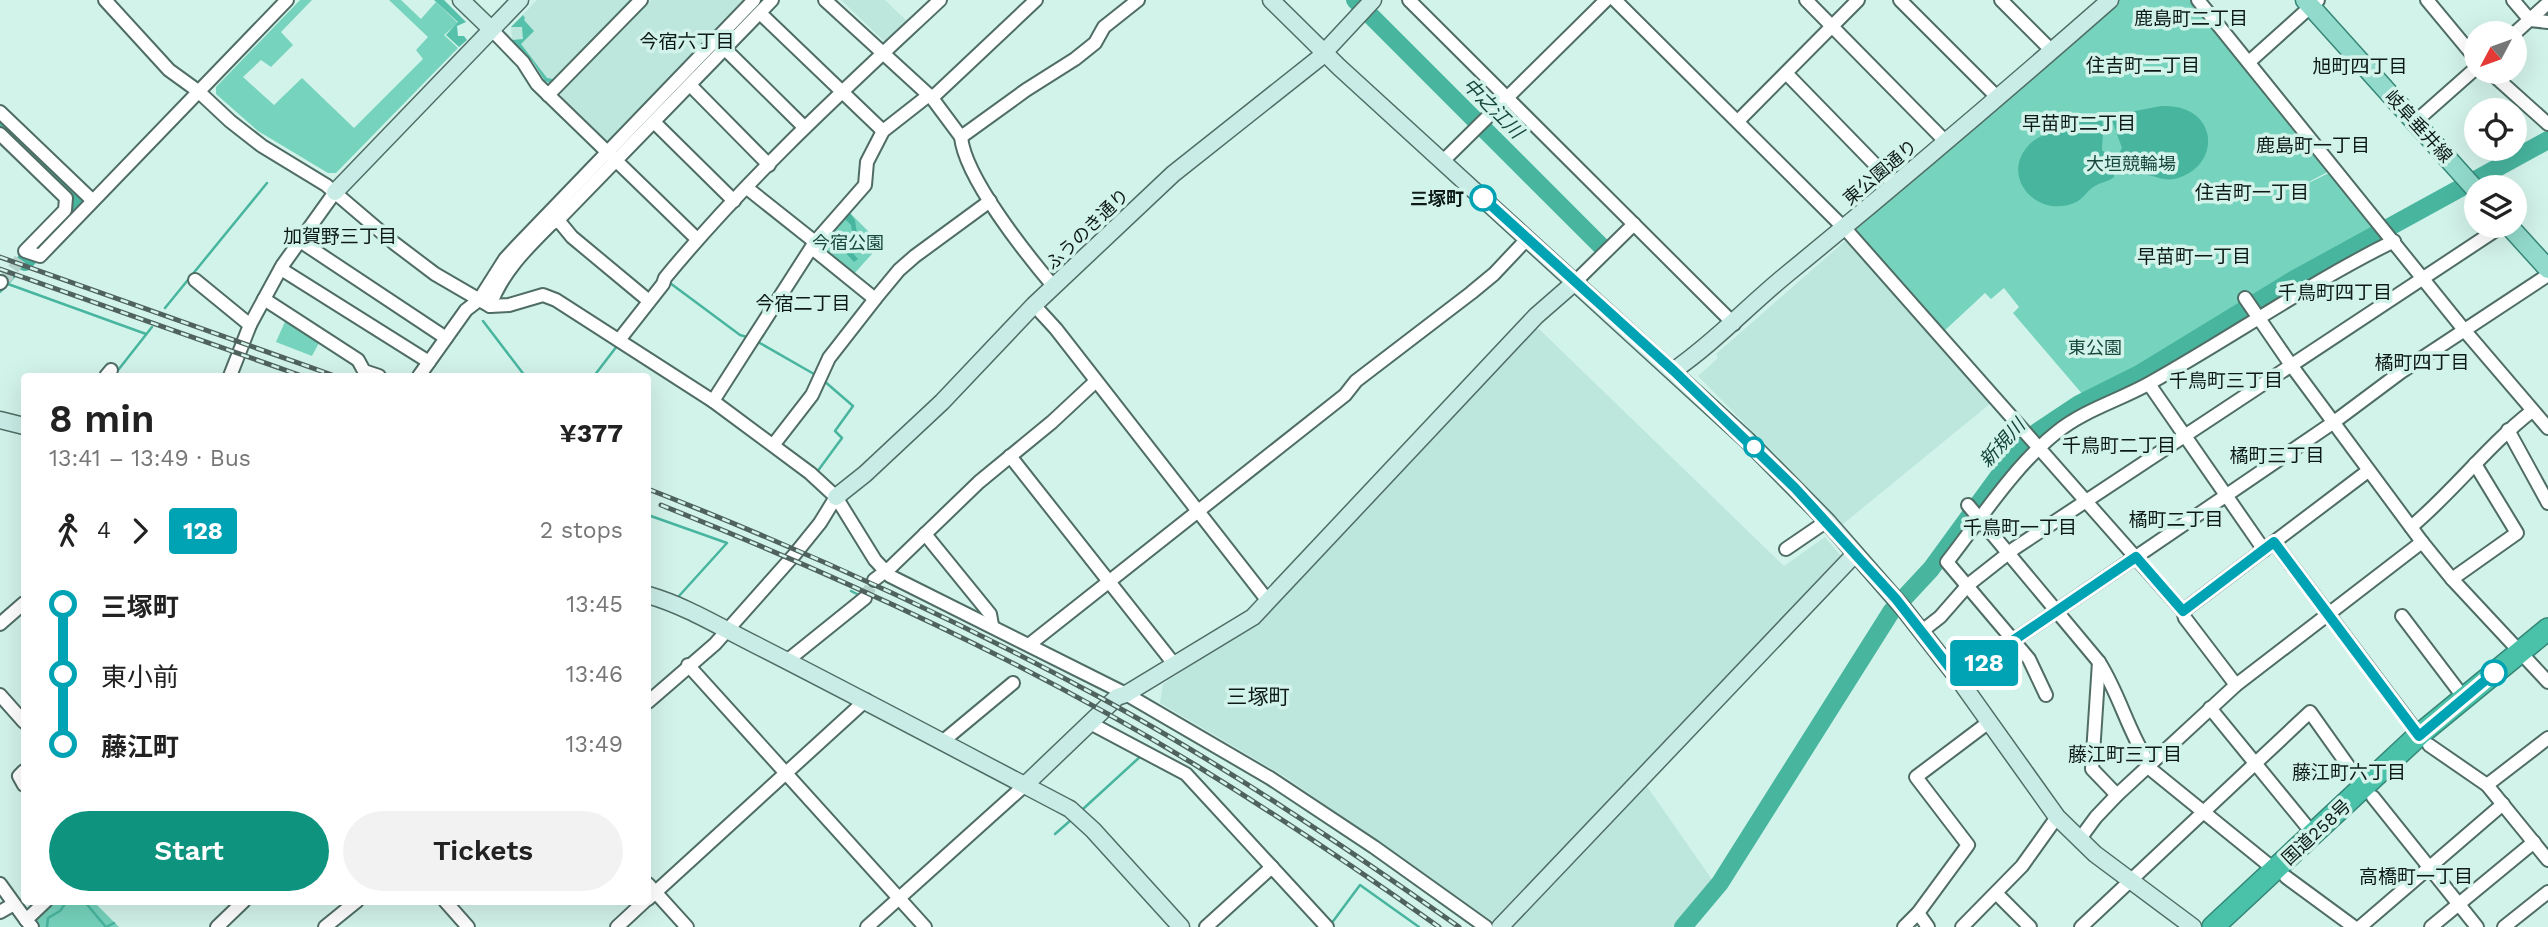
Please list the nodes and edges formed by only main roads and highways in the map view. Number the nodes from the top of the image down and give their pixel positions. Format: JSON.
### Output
{"nodes":[{"id":1,"x":2311,"y":2,"type":"edge"},
{"id":2,"x":2464,"y":177,"type":"edge"},
{"id":3,"x":2520,"y":238,"type":"edge"},
{"id":4,"x":2548,"y":269,"type":"edge"},
{"id":5,"x":2548,"y":629,"type":"edge"},
{"id":6,"x":2548,"y":645,"type":"edge"},
{"id":7,"x":2524,"y":656,"type":"junction"},
{"id":8,"x":2424,"y":740,"type":"junction"},
{"id":9,"x":2368,"y":793,"type":"junction"},
{"id":10,"x":2281,"y":873,"type":"junction"},
{"id":11,"x":2213,"y":927,"type":"edge"},
{"id":12,"x":2233,"y":927,"type":"edge"}],
"edges":[{"from":1,"to":2,"type":"main road","name":"岐阜垂井線"},
{"from":3,"to":4,"type":"main road"},
{"from":5,"to":7,"type":"highway","name":"国道258号"},
{"from":6,"to":7,"type":"highway","name":"国道258号"},
{"from":7,"to":8,"type":"highway","name":"国道258号"},
{"from":7,"to":8,"type":"highway","name":"国道258号"},
{"from":8,"to":9,"type":"highway","name":"国道258号"},
{"from":9,"to":10,"type":"highway","name":"国道258号"},
{"from":9,"to":10,"type":"highway","name":"国道258号"},
{"from":10,"to":11,"type":"highway","name":"国道258号"},
{"from":10,"to":12,"type":"highway","name":"国道258号"}]}
